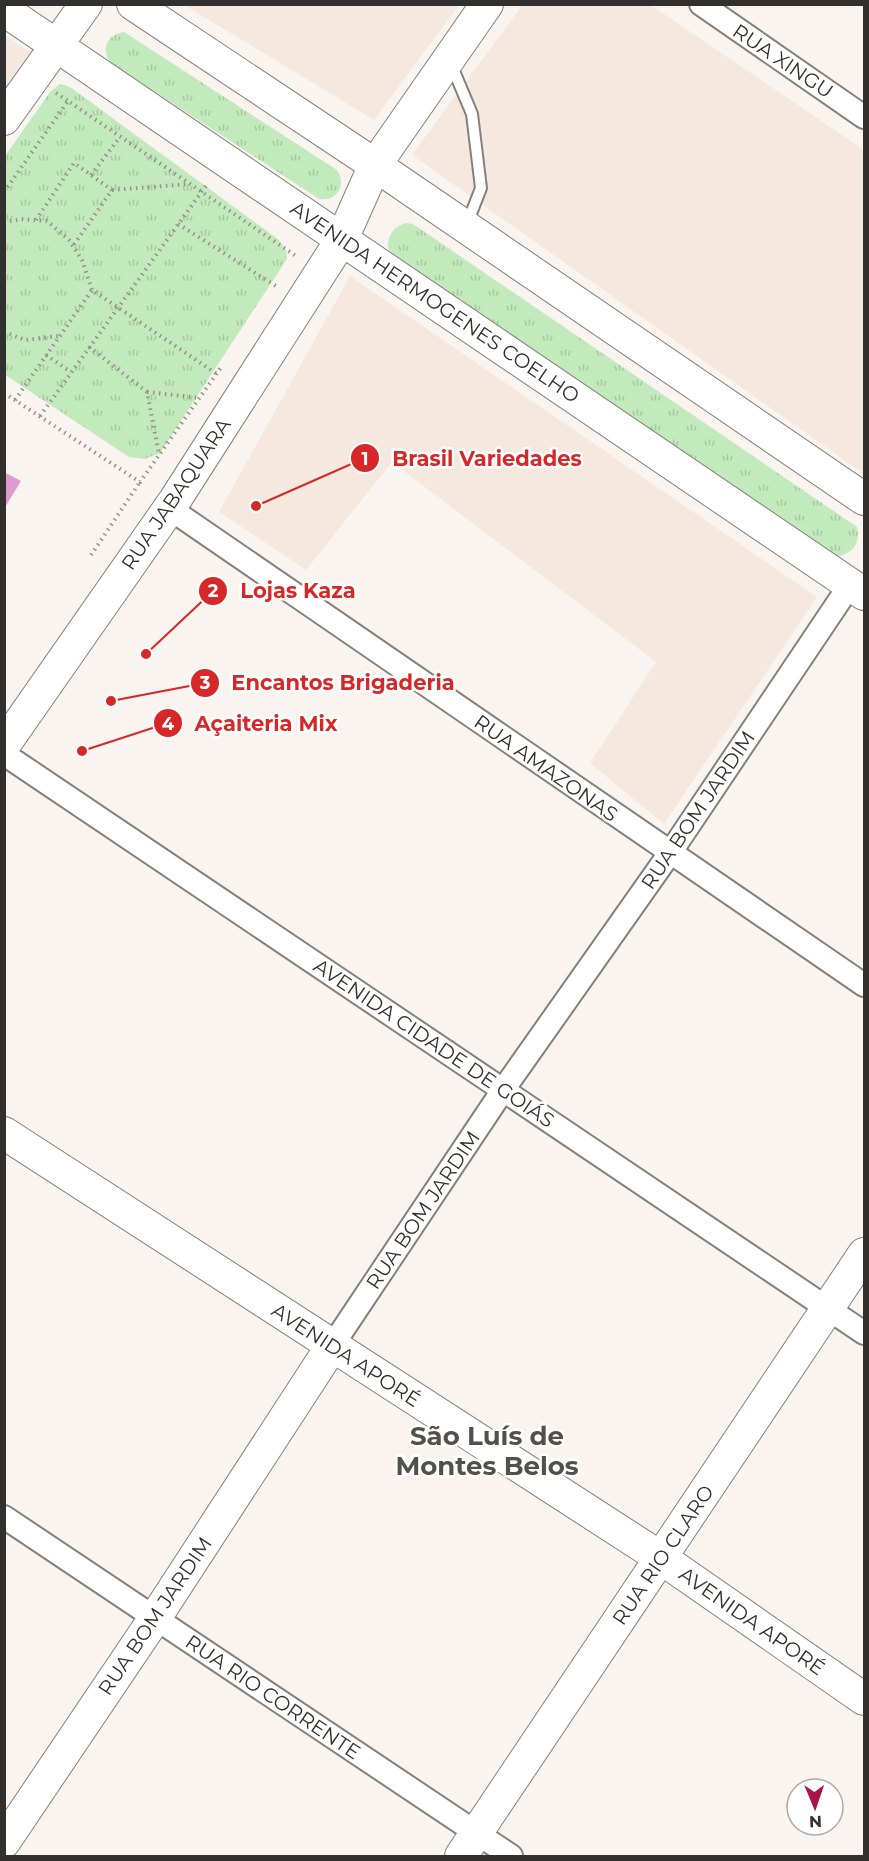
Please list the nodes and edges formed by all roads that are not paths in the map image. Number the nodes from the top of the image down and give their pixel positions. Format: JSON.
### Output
{"nodes":[{"id":1,"x":86,"y":4,"type":"edge"},
{"id":2,"x":133,"y":4,"type":"edge"},
{"id":3,"x":488,"y":4,"type":"edge"},
{"id":4,"x":700,"y":4,"type":"edge"},
{"id":5,"x":4,"y":10,"type":"edge"},
{"id":6,"x":57,"y":45,"type":"junction"},
{"id":7,"x":449,"y":59,"type":"junction"},
{"id":8,"x":864,"y":117,"type":"edge"},
{"id":9,"x":4,"y":118,"type":"edge"},
{"id":10,"x":375,"y":165,"type":"junction"},
{"id":11,"x":466,"y":227,"type":"junction"},
{"id":12,"x":342,"y":239,"type":"junction"},
{"id":13,"x":864,"y":499,"type":"edge"},
{"id":14,"x":169,"y":508,"type":"junction"},
{"id":15,"x":860,"y":583,"type":"edge"},
{"id":16,"x":4,"y":745,"type":"edge"},
{"id":17,"x":4,"y":754,"type":"edge"},
{"id":18,"x":670,"y":853,"type":"junction"},
{"id":19,"x":864,"y":985,"type":"edge"},
{"id":20,"x":503,"y":1090,"type":"junction"},
{"id":21,"x":4,"y":1133,"type":"edge"},
{"id":22,"x":864,"y":1254,"type":"edge"},
{"id":23,"x":827,"y":1308,"type":"junction"},
{"id":24,"x":864,"y":1333,"type":"edge"},
{"id":25,"x":332,"y":1346,"type":"junction"},
{"id":26,"x":4,"y":1517,"type":"edge"},
{"id":27,"x":661,"y":1558,"type":"junction"},
{"id":28,"x":155,"y":1618,"type":"junction"},
{"id":29,"x":864,"y":1699,"type":"edge"},
{"id":30,"x":4,"y":1842,"type":"edge"},
{"id":31,"x":469,"y":1844,"type":"edge"},
{"id":32,"x":511,"y":1857,"type":"edge"}],
"edges":[{"from":1,"to":6,"type":"main road"},
{"from":2,"to":10,"type":"main road"},
{"from":3,"to":7,"type":"main road"},
{"from":4,"to":8,"type":"street","name":"RUA XINGU"},
{"from":5,"to":6,"type":"main road","name":"AVENIDA HERMOGENES COELHO"},
{"from":6,"to":9,"type":"main road"},
{"from":6,"to":12,"type":"main road","name":"AVENIDA HERMOGENES COELHO"},
{"from":7,"to":10,"type":"main road"},
{"from":7,"to":11,"type":"lane"},
{"from":10,"to":11,"type":"main road"},
{"from":10,"to":12,"type":"main road","name":"RUA JABAQUARA"},
{"from":11,"to":13,"type":"main road"},
{"from":12,"to":14,"type":"main road","name":"RUA JABAQUARA"},
{"from":12,"to":15,"type":"main road","name":"AVENIDA HERMOGENES COELHO"},
{"from":14,"to":16,"type":"main road","name":"RUA JABAQUARA"},
{"from":14,"to":18,"type":"street","name":"RUA AMAZONAS"},
{"from":15,"to":18,"type":"street","name":"RUA BOM JARDIM"},
{"from":17,"to":20,"type":"street","name":"AVENIDA CIDADE DE GOIÁS"},
{"from":18,"to":19,"type":"street","name":"RUA AMAZONAS"},
{"from":18,"to":20,"type":"street","name":"RUA BOM JARDIM"},
{"from":20,"to":23,"type":"street","name":"AVENIDA CIDADE DE GOIÁS"},
{"from":20,"to":25,"type":"street","name":"RUA BOM JARDIM"},
{"from":21,"to":25,"type":"main road","name":"AVENIDA APORÉ"},
{"from":22,"to":23,"type":"main road","name":"RUA RIO CLARO"},
{"from":23,"to":24,"type":"street","name":"AVENIDA CIDADE DE GOIÁS"},
{"from":23,"to":27,"type":"main road","name":"RUA RIO CLARO"},
{"from":25,"to":27,"type":"main road","name":"AVENIDA APORÉ"},
{"from":25,"to":28,"type":"main road","name":"RUA BOM JARDIM"},
{"from":26,"to":28,"type":"street","name":"RUA RIO CORRENTE"},
{"from":27,"to":29,"type":"main road","name":"AVENIDA APORÉ"},
{"from":27,"to":31,"type":"main road","name":"RUA RIO CLARO"},
{"from":28,"to":30,"type":"main road","name":"RUA BOM JARDIM"},
{"from":28,"to":31,"type":"street","name":"RUA RIO CORRENTE"},
{"from":31,"to":32,"type":"street","name":"RUA RIO CORRENTE"}]}
